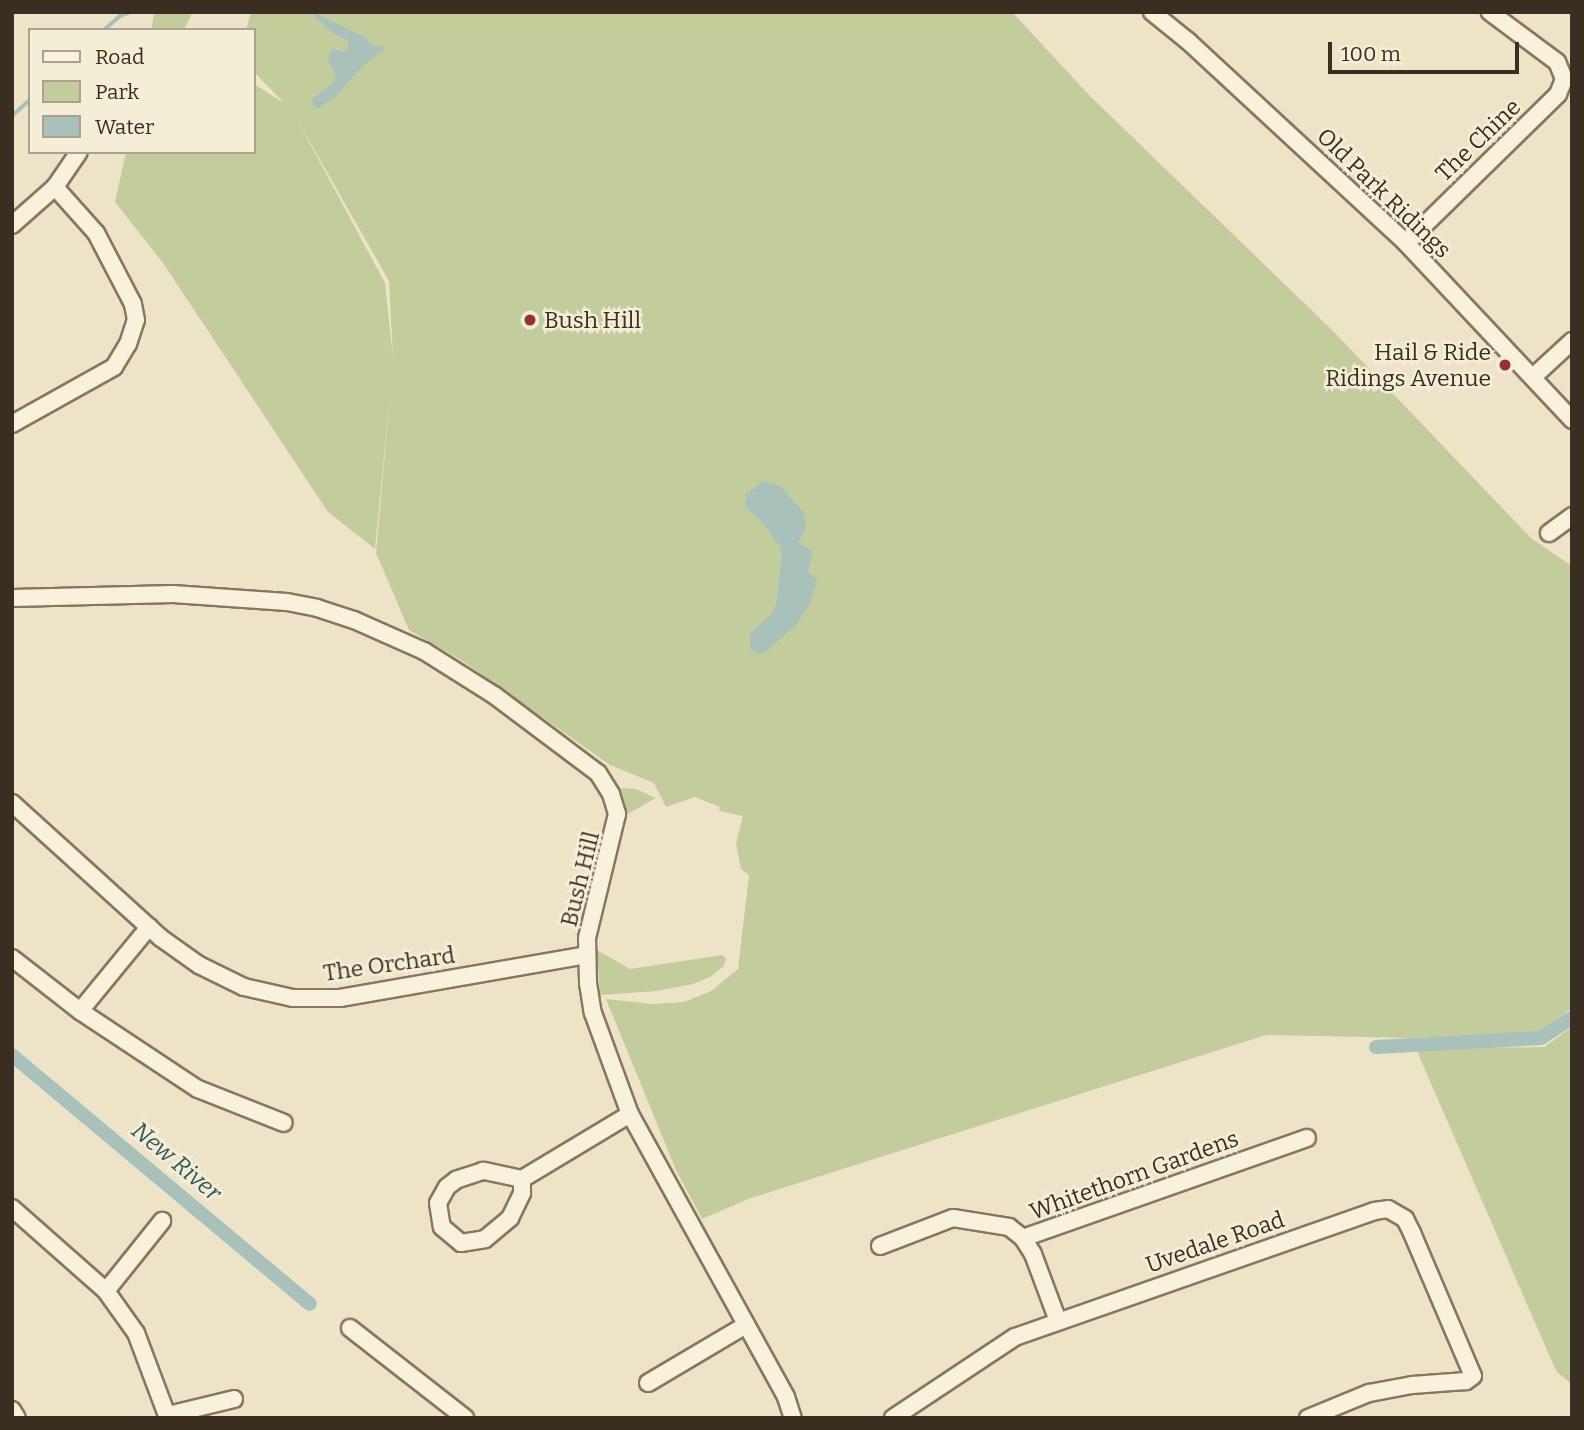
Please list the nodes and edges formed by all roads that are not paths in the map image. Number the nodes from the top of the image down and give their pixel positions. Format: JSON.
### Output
{"nodes":[{"id":1,"x":1152,"y":12,"type":"edge"},
{"id":2,"x":1490,"y":12,"type":"edge"},
{"id":3,"x":78,"y":154,"type":"edge"},
{"id":4,"x":54,"y":187,"type":"junction"},
{"id":5,"x":14,"y":219,"type":"edge"},
{"id":6,"x":1406,"y":243,"type":"junction"},
{"id":7,"x":1572,"y":341,"type":"edge"},
{"id":8,"x":1533,"y":377,"type":"junction"},
{"id":9,"x":1572,"y":420,"type":"edge"},
{"id":10,"x":12,"y":424,"type":"edge"},
{"id":11,"x":1572,"y":516,"type":"edge"},
{"id":12,"x":1549,"y":533,"type":"dead end"},
{"id":13,"x":12,"y":598,"type":"edge"},
{"id":14,"x":12,"y":803,"type":"edge"},
{"id":15,"x":149,"y":927,"type":"junction"},
{"id":16,"x":586,"y":955,"type":"junction"},
{"id":17,"x":12,"y":958,"type":"edge"},
{"id":18,"x":80,"y":1011,"type":"junction"},
{"id":19,"x":630,"y":1114,"type":"junction"},
{"id":20,"x":284,"y":1123,"type":"dead end"},
{"id":21,"x":1307,"y":1138,"type":"dead end"},
{"id":22,"x":522,"y":1178,"type":"junction"},
{"id":23,"x":12,"y":1208,"type":"edge"},
{"id":24,"x":162,"y":1221,"type":"dead end"},
{"id":25,"x":1023,"y":1238,"type":"junction"},
{"id":26,"x":880,"y":1246,"type":"dead end"},
{"id":27,"x":106,"y":1291,"type":"junction"},
{"id":28,"x":1058,"y":1321,"type":"junction"},
{"id":29,"x":746,"y":1325,"type":"junction"},
{"id":30,"x":350,"y":1328,"type":"dead end"},
{"id":31,"x":649,"y":1383,"type":"dead end"},
{"id":32,"x":234,"y":1399,"type":"dead end"},
{"id":33,"x":12,"y":1409,"type":"edge"},
{"id":34,"x":168,"y":1416,"type":"edge"},
{"id":35,"x":17,"y":1418,"type":"edge"},
{"id":36,"x":465,"y":1418,"type":"edge"},
{"id":37,"x":793,"y":1418,"type":"edge"},
{"id":38,"x":893,"y":1418,"type":"edge"},
{"id":39,"x":1308,"y":1418,"type":"edge"}],
"edges":[{"from":1,"to":6,"type":"street","name":"Old Park Ridings"},
{"from":2,"to":6,"type":"street","name":"The Chine"},
{"from":3,"to":4,"type":"street"},
{"from":4,"to":5,"type":"street"},
{"from":4,"to":10,"type":"street"},
{"from":6,"to":8,"type":"street","name":"Old Park Ridings"},
{"from":7,"to":8,"type":"street"},
{"from":8,"to":9,"type":"street","name":"Old Park Ridings"},
{"from":11,"to":12,"type":"street"},
{"from":13,"to":16,"type":"street","name":"Bush Hill"},
{"from":14,"to":15,"type":"street","name":"The Orchard"},
{"from":15,"to":16,"type":"street","name":"The Orchard"},
{"from":15,"to":18,"type":"street"},
{"from":16,"to":19,"type":"street","name":"Bush Hill"},
{"from":17,"to":18,"type":"street"},
{"from":18,"to":20,"type":"street"},
{"from":19,"to":22,"type":"street"},
{"from":19,"to":29,"type":"street","name":"Bush Hill"},
{"from":21,"to":25,"type":"street","name":"Whitethorn Gardens"},
{"from":22,"to":22,"type":"street"},
{"from":23,"to":27,"type":"street"},
{"from":24,"to":27,"type":"street"},
{"from":25,"to":26,"type":"street"},
{"from":25,"to":28,"type":"street","name":"Whitethorn Gardens"},
{"from":27,"to":34,"type":"street"},
{"from":28,"to":38,"type":"street","name":"Uvedale Road"},
{"from":28,"to":39,"type":"street","name":"Uvedale Road"},
{"from":29,"to":31,"type":"street"},
{"from":29,"to":37,"type":"street","name":"Bush Hill"},
{"from":30,"to":36,"type":"street"},
{"from":32,"to":34,"type":"street"},
{"from":33,"to":35,"type":"street"}]}
